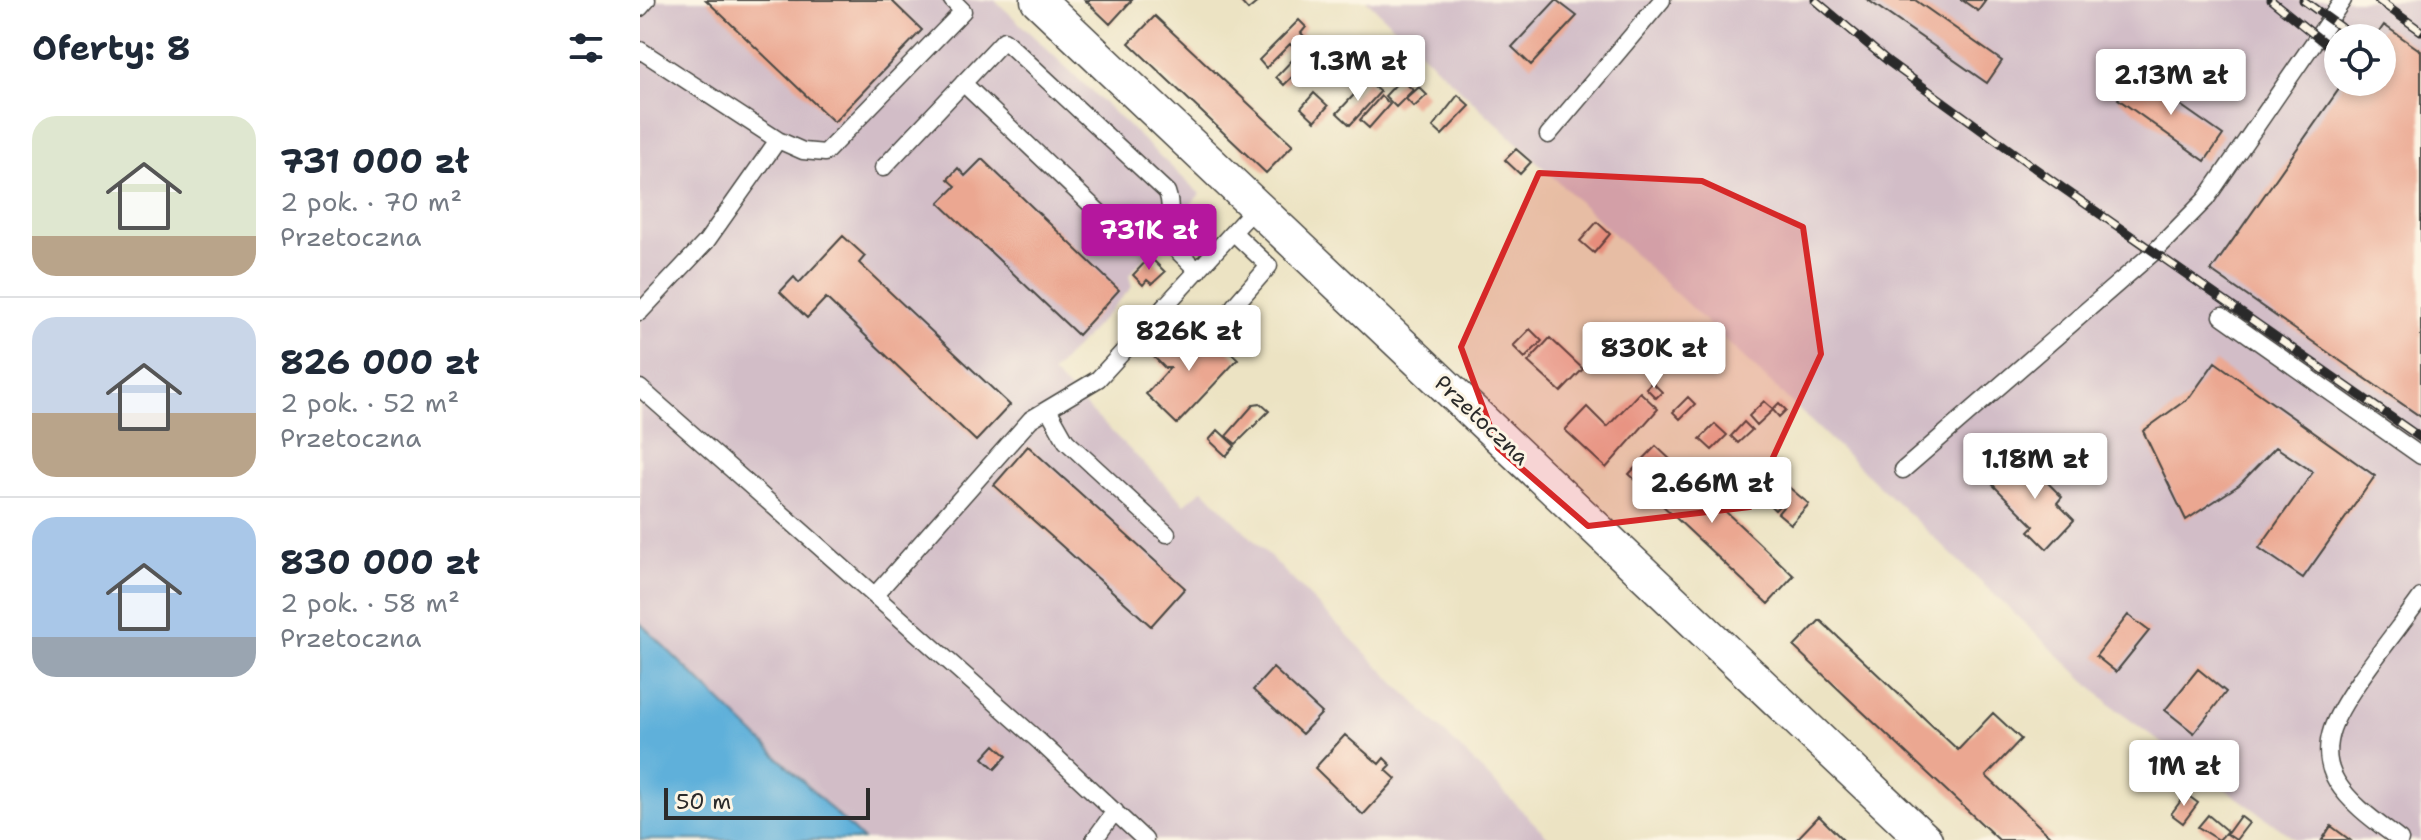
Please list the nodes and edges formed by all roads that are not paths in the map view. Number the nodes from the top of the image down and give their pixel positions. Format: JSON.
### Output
{"nodes":[{"id":1,"x":647,"y":0,"type":"edge"},
{"id":2,"x":952,"y":0,"type":"edge"},
{"id":3,"x":1038,"y":0,"type":"edge"},
{"id":4,"x":1662,"y":0,"type":"edge"},
{"id":5,"x":2343,"y":0,"type":"edge"},
{"id":6,"x":640,"y":8,"type":"edge"},
{"id":7,"x":640,"y":50,"type":"edge"},
{"id":8,"x":963,"y":83,"type":"junction"},
{"id":9,"x":1548,"y":135,"type":"dead end"},
{"id":10,"x":778,"y":140,"type":"junction"},
{"id":11,"x":883,"y":168,"type":"dead end"},
{"id":12,"x":1256,"y":207,"type":"junction"},
{"id":13,"x":1158,"y":232,"type":"junction"},
{"id":14,"x":1234,"y":233,"type":"junction"},
{"id":15,"x":1198,"y":271,"type":"junction"},
{"id":16,"x":1234,"y":306,"type":"dead end"},
{"id":17,"x":640,"y":312,"type":"edge"},
{"id":18,"x":2222,"y":316,"type":"dead end"},
{"id":19,"x":640,"y":388,"type":"edge"},
{"id":20,"x":1048,"y":409,"type":"junction"},
{"id":21,"x":2421,"y":456,"type":"edge"},
{"id":22,"x":1903,"y":470,"type":"dead end"},
{"id":23,"x":1167,"y":534,"type":"dead end"},
{"id":24,"x":875,"y":595,"type":"junction"},
{"id":25,"x":2421,"y":597,"type":"edge"},
{"id":26,"x":1115,"y":811,"type":"junction"},
{"id":27,"x":1094,"y":840,"type":"edge"},
{"id":28,"x":1145,"y":840,"type":"edge"},
{"id":29,"x":1925,"y":840,"type":"edge"},
{"id":30,"x":2400,"y":840,"type":"edge"}],
"edges":[{"from":1,"to":6,"type":"lane"},
{"from":2,"to":10,"type":"lane"},
{"from":3,"to":12,"type":"street","name":"Przetoczna"},
{"from":4,"to":9,"type":"lane"},
{"from":5,"to":22,"type":"lane"},
{"from":7,"to":10,"type":"lane"},
{"from":8,"to":11,"type":"lane"},
{"from":8,"to":13,"type":"lane"},
{"from":8,"to":13,"type":"lane"},
{"from":10,"to":17,"type":"lane"},
{"from":12,"to":14,"type":"lane"},
{"from":12,"to":29,"type":"street","name":"Przetoczna"},
{"from":13,"to":15,"type":"lane"},
{"from":14,"to":15,"type":"lane"},
{"from":14,"to":16,"type":"lane"},
{"from":15,"to":20,"type":"lane"},
{"from":18,"to":21,"type":"lane"},
{"from":19,"to":24,"type":"lane"},
{"from":20,"to":23,"type":"lane"},
{"from":20,"to":24,"type":"lane"},
{"from":24,"to":26,"type":"lane"},
{"from":25,"to":30,"type":"lane"},
{"from":26,"to":27,"type":"lane"},
{"from":26,"to":28,"type":"lane"}]}
